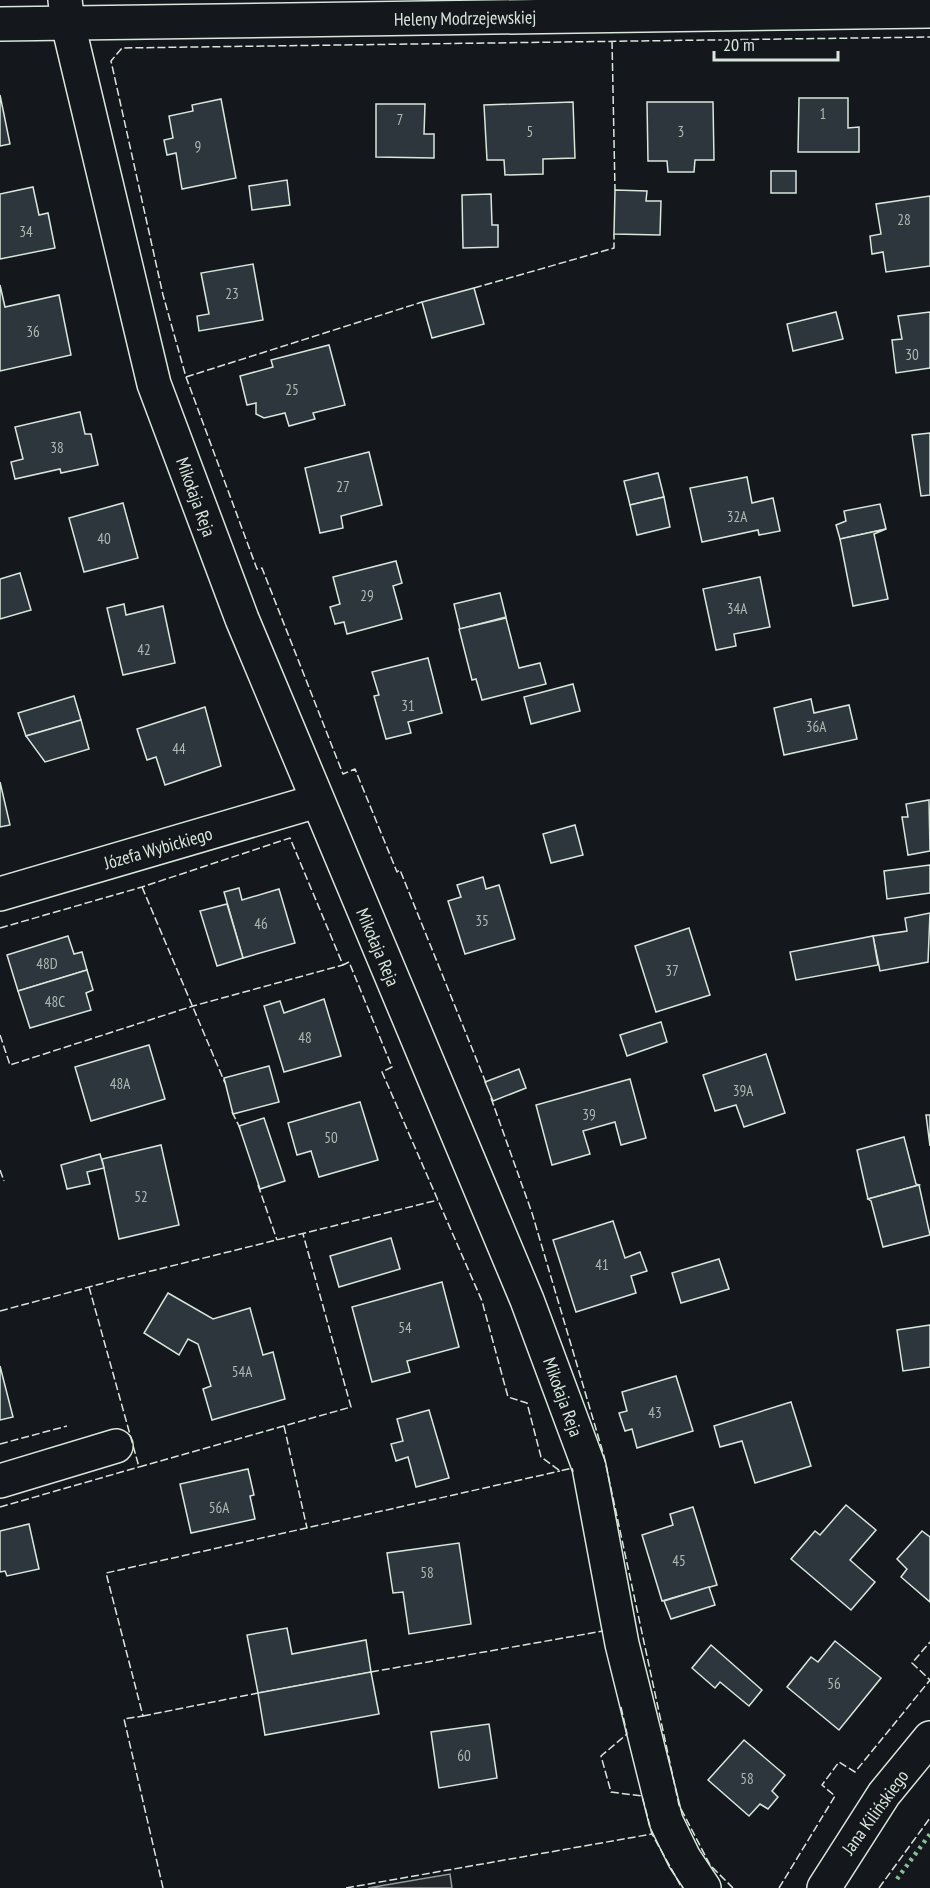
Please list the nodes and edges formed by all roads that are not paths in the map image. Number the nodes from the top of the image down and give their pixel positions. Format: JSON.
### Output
{"nodes":[{"id":1,"x":930,"y":11,"type":"edge"},
{"id":2,"x":66,"y":12,"type":"edge"},
{"id":3,"x":0,"y":24,"type":"edge"},
{"id":4,"x":317,"y":801,"type":"junction"},
{"id":5,"x":0,"y":894,"type":"edge"},
{"id":6,"x":116,"y":1446,"type":"dead end"},
{"id":7,"x":0,"y":1481,"type":"edge"},
{"id":8,"x":930,"y":1738,"type":"edge"},
{"id":9,"x":704,"y":1888,"type":"edge"},
{"id":10,"x":824,"y":1888,"type":"edge"}],
"edges":[{"from":1,"to":2,"type":"street","name":"Heleny Modrzejewskiej"},
{"from":2,"to":3,"type":"street","name":"Heleny Modrzejewskiej"},
{"from":2,"to":4,"type":"street","name":"Mikołaja Reja"},
{"from":4,"to":5,"type":"street","name":"Józefa Wybickiego"},
{"from":4,"to":9,"type":"street","name":"Mikołaja Reja"},
{"from":6,"to":7,"type":"street"},
{"from":8,"to":10,"type":"street","name":"Jana Kilińskiego"}]}
